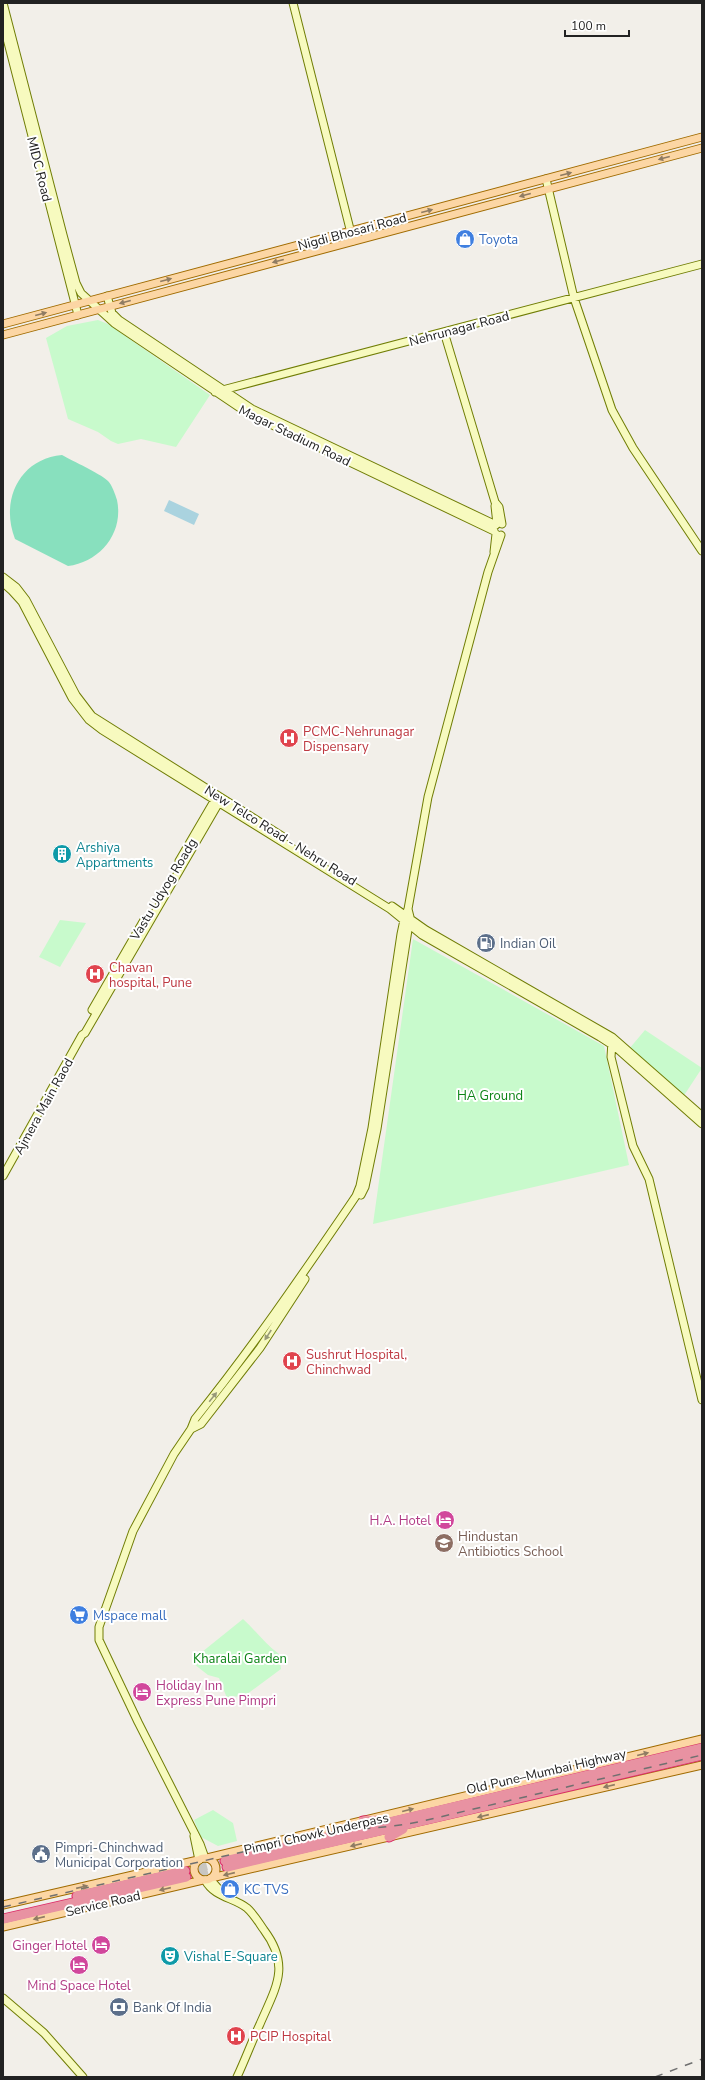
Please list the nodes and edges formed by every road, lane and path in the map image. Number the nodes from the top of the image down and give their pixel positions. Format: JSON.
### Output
{"nodes":[{"id":1,"x":3,"y":3,"type":"edge"},
{"id":2,"x":293,"y":3,"type":"edge"},
{"id":3,"x":3,"y":23,"type":"edge"},
{"id":4,"x":21,"y":81,"type":"junction"},
{"id":5,"x":702,"y":137,"type":"edge"},
{"id":6,"x":702,"y":148,"type":"edge"},
{"id":7,"x":546,"y":179,"type":"junction"},
{"id":8,"x":549,"y":189,"type":"junction"},
{"id":9,"x":351,"y":231,"type":"junction"},
{"id":10,"x":353,"y":241,"type":"junction"},
{"id":11,"x":702,"y":264,"type":"edge"},
{"id":12,"x":107,"y":296,"type":"junction"},
{"id":13,"x":574,"y":298,"type":"junction"},
{"id":14,"x":91,"y":301,"type":"junction"},
{"id":15,"x":75,"y":305,"type":"junction"},
{"id":16,"x":110,"y":306,"type":"junction"},
{"id":17,"x":97,"y":309,"type":"junction"},
{"id":18,"x":78,"y":314,"type":"junction"},
{"id":19,"x":3,"y":324,"type":"edge"},
{"id":20,"x":444,"y":332,"type":"junction"},
{"id":21,"x":3,"y":334,"type":"edge"},
{"id":22,"x":219,"y":391,"type":"junction"},
{"id":23,"x":498,"y":529,"type":"junction"},
{"id":24,"x":702,"y":551,"type":"edge"},
{"id":25,"x":3,"y":577,"type":"edge"},
{"id":26,"x":3,"y":583,"type":"edge"},
{"id":27,"x":218,"y":799,"type":"junction"},
{"id":28,"x":407,"y":917,"type":"junction"},
{"id":29,"x":82,"y":1035,"type":"joint"},
{"id":30,"x":612,"y":1041,"type":"junction"},
{"id":31,"x":702,"y":1116,"type":"edge"},
{"id":32,"x":702,"y":1124,"type":"edge"},
{"id":33,"x":3,"y":1176,"type":"edge"},
{"id":34,"x":702,"y":1400,"type":"edge"},
{"id":35,"x":702,"y":1739,"type":"edge"},
{"id":36,"x":702,"y":1748,"type":"edge"},
{"id":37,"x":702,"y":1755,"type":"edge"},
{"id":38,"x":702,"y":1765,"type":"edge"},
{"id":39,"x":397,"y":1820,"type":"junction"},
{"id":40,"x":363,"y":1821,"type":"junction"},
{"id":41,"x":411,"y":1825,"type":"junction"},
{"id":42,"x":389,"y":1837,"type":"junction"},
{"id":43,"x":202,"y":1859,"type":"junction"},
{"id":44,"x":185,"y":1874,"type":"tunnel mouth"},
{"id":45,"x":207,"y":1880,"type":"junction"},
{"id":46,"x":3,"y":1905,"type":"edge"},
{"id":47,"x":38,"y":1908,"type":"junction"},
{"id":48,"x":3,"y":1913,"type":"edge"},
{"id":49,"x":3,"y":1919,"type":"edge"},
{"id":50,"x":3,"y":1927,"type":"edge"},
{"id":51,"x":3,"y":1998,"type":"edge"},
{"id":52,"x":82,"y":2076,"type":"edge"},
{"id":53,"x":90,"y":2077,"type":"edge"},
{"id":54,"x":237,"y":2077,"type":"edge"}],
"edges":[{"from":1,"to":4,"type":"street"},
{"from":2,"to":9,"type":"street"},
{"from":3,"to":4,"type":"street","name":"MIDC Road"},
{"from":4,"to":14,"type":"street","name":"Magar Stadium Road"},
{"from":4,"to":15,"type":"street","name":"MIDC Road"},
{"from":7,"to":5,"type":"main road","name":"Nigdi Bhosari Road","one_way":true},
{"from":6,"to":8,"type":"main road","name":"Nigdi Bhosari Road","one_way":true},
{"from":7,"to":8,"type":"street"},
{"from":9,"to":7,"type":"main road","name":"Nigdi Bhosari Road","one_way":true},
{"from":8,"to":10,"type":"main road","name":"Nigdi Bhosari Road","one_way":true},
{"from":8,"to":13,"type":"street"},
{"from":9,"to":10,"type":"street"},
{"from":12,"to":9,"type":"main road","name":"Nigdi Bhosari Road","one_way":true},
{"from":10,"to":16,"type":"main road","name":"Nigdi Bhosari Road","one_way":true},
{"from":11,"to":13,"type":"street","name":"Nehrunagar Road"},
{"from":12,"to":14,"type":"main road","name":"Nigdi Bhosari Road"},
{"from":12,"to":16,"type":"street","name":"Magar Stadium Road"},
{"from":13,"to":20,"type":"street","name":"Nehrunagar Road"},
{"from":13,"to":24,"type":"street"},
{"from":14,"to":15,"type":"main road","name":"Nigdi Bhosari Road"},
{"from":14,"to":17,"type":"street","name":"Magar Stadium Road"},
{"from":15,"to":18,"type":"street","name":"MIDC Road"},
{"from":19,"to":15,"type":"main road","name":"Nigdi Bhosari Road","one_way":true},
{"from":16,"to":17,"type":"main road","name":"Nigdi Bhosari Road"},
{"from":16,"to":22,"type":"street","name":"Magar Stadium Road"},
{"from":17,"to":18,"type":"main road","name":"Nigdi Bhosari Road"},
{"from":17,"to":22,"type":"street","name":"Magar Stadium Road"},
{"from":18,"to":21,"type":"main road","name":"Nigdi Bhosari Road"},
{"from":20,"to":22,"type":"street","name":"Nehrunagar Road"},
{"from":20,"to":23,"type":"street"},
{"from":22,"to":23,"type":"street","name":"Magar Stadium Road"},
{"from":23,"to":28,"type":"street"},
{"from":25,"to":27,"type":"street","name":"New Telco Road - Nehru Road"},
{"from":26,"to":27,"type":"street","name":"New Telco Road - Nehru Road"},
{"from":27,"to":28,"type":"street","name":"New Telco Road - Nehru Road"},
{"from":27,"to":29,"type":"street","name":"Vastu Udyog Roadg"},
{"from":28,"to":30,"type":"street","name":"New Telco Road - Nehru Road"},
{"from":28,"to":43,"type":"street"},
{"from":29,"to":33,"type":"street","name":"Ajmera Main Raod"},
{"from":30,"to":31,"type":"street"},
{"from":30,"to":32,"type":"street"},
{"from":30,"to":34,"type":"street"},
{"from":40,"to":35,"type":"main road","name":"Service Road","one_way":true},
{"from":36,"to":39,"type":"highway","name":"Old Pune–Mumbai Highway"},
{"from":37,"to":41,"type":"highway","name":"Old Pune–Mumbai Highway"},
{"from":38,"to":42,"type":"main road","name":"Service Road","one_way":true},
{"from":39,"to":40,"type":"highway"},
{"from":39,"to":41,"type":"highway","name":"Pimpri Chowk Underpass"},
{"from":40,"to":43,"type":"main road","name":"Service Road"},
{"from":41,"to":42,"type":"highway"},
{"from":42,"to":45,"type":"main road","name":"Service Road","one_way":true},
{"from":43,"to":45,"type":"main road"},
{"from":43,"to":45,"type":"main road"},
{"from":46,"to":43,"type":"main road","name":"Service Road","one_way":true},
{"from":44,"to":47,"type":"highway"},
{"from":45,"to":50,"type":"main road","name":"Service Road","one_way":true},
{"from":45,"to":54,"type":"street"},
{"from":47,"to":48,"type":"highway"},
{"from":47,"to":49,"type":"highway"},
{"from":51,"to":52,"type":"street"},
{"from":52,"to":53,"type":"street"}]}
